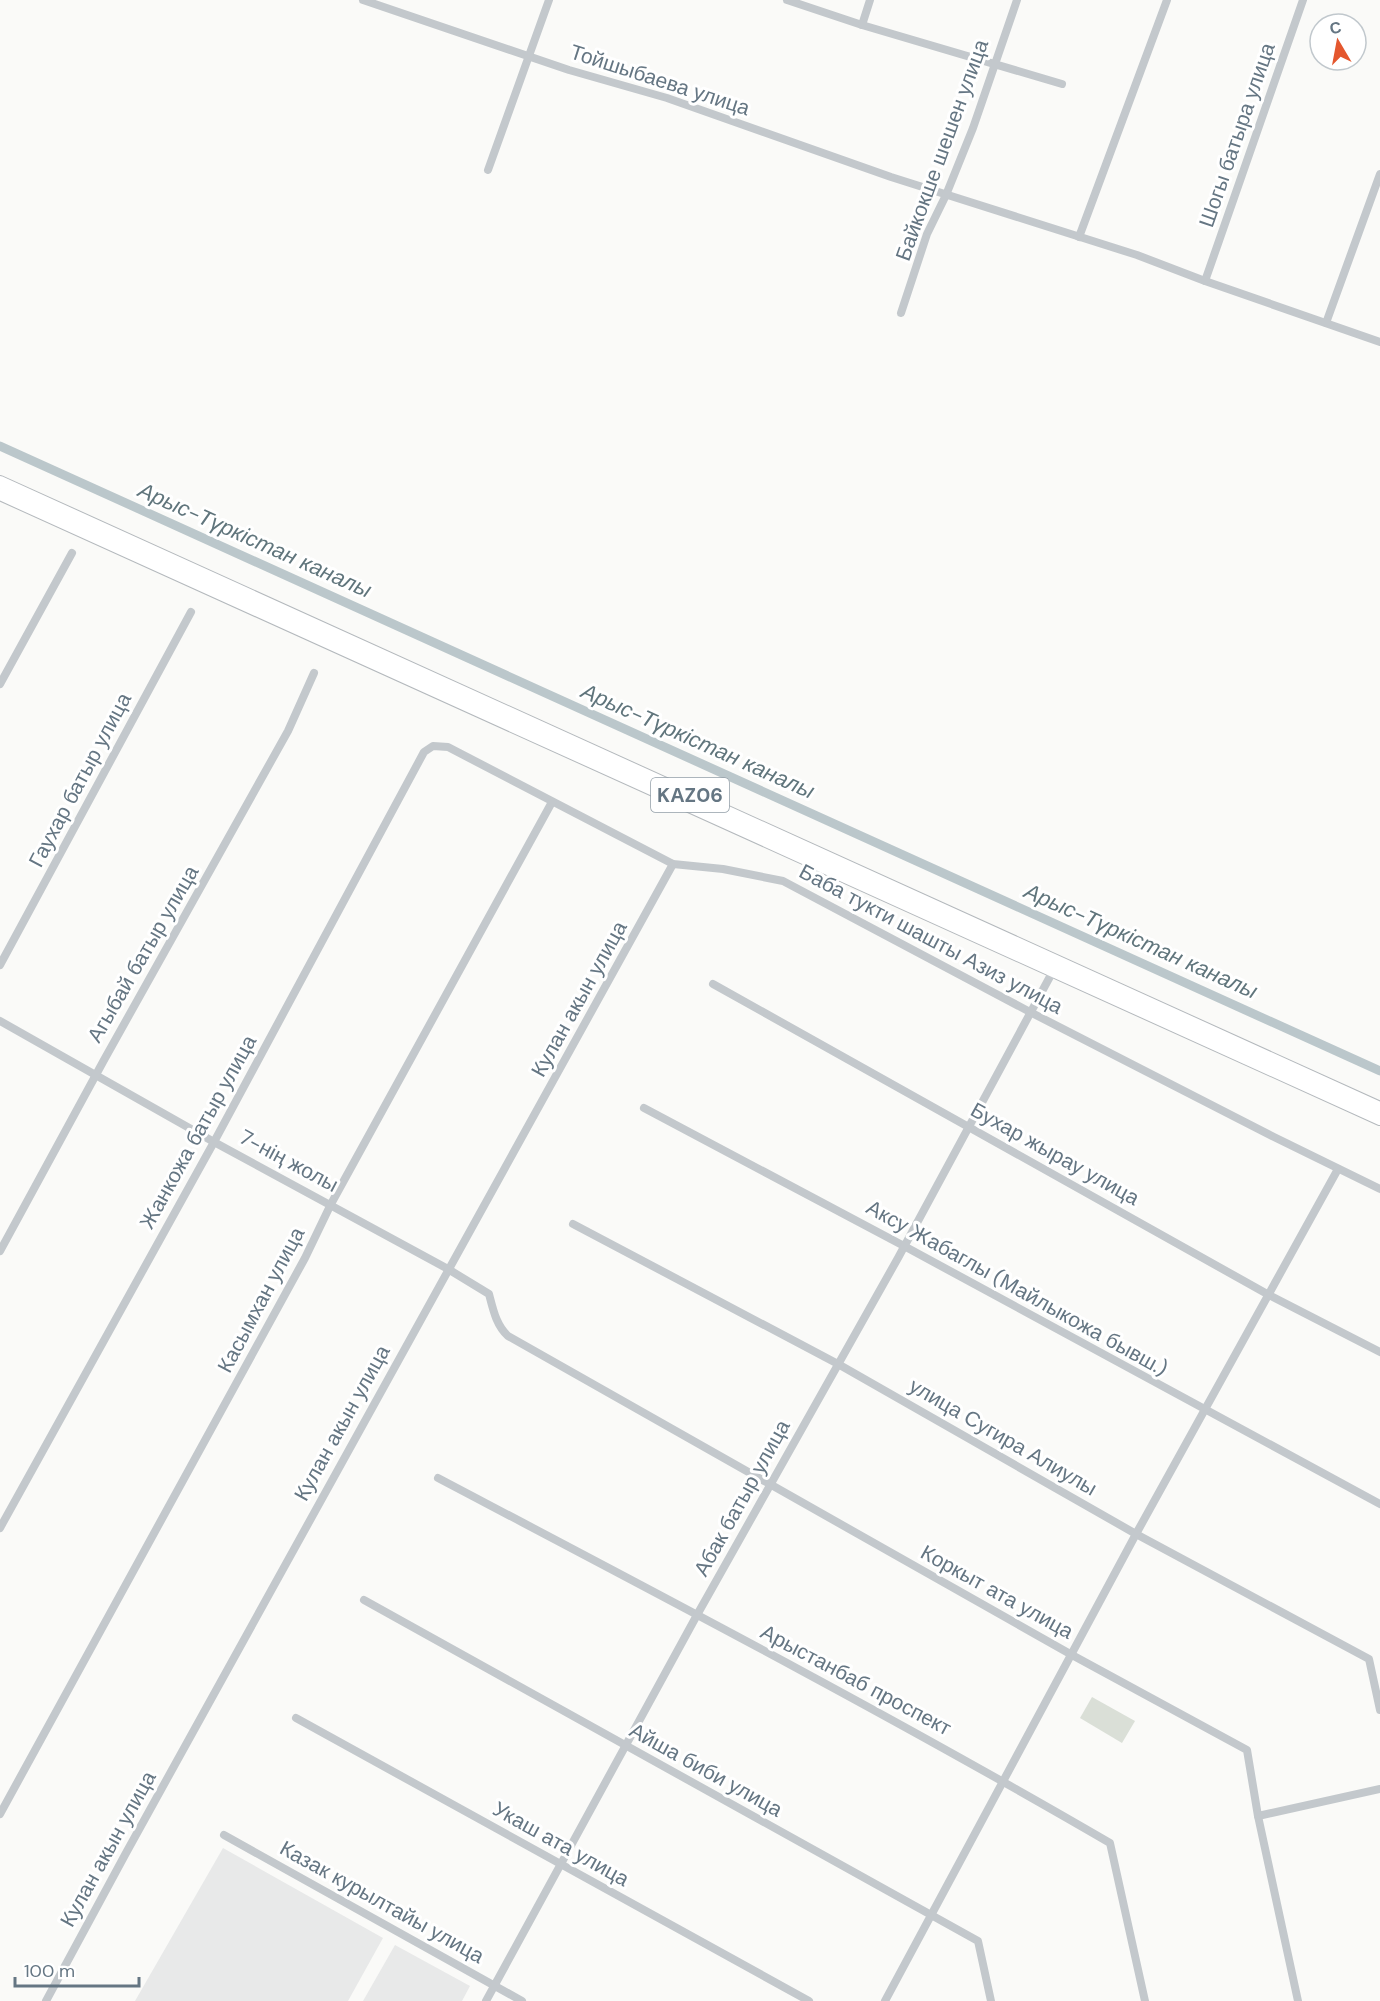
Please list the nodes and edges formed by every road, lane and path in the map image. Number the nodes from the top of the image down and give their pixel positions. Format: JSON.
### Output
{"nodes":[{"id":1,"x":363,"y":0,"type":"edge"},
{"id":2,"x":549,"y":0,"type":"edge"},
{"id":3,"x":787,"y":0,"type":"edge"},
{"id":4,"x":870,"y":0,"type":"edge"},
{"id":5,"x":1017,"y":0,"type":"edge"},
{"id":6,"x":1167,"y":0,"type":"edge"},
{"id":7,"x":1303,"y":0,"type":"edge"},
{"id":8,"x":862,"y":25,"type":"junction"},
{"id":9,"x":530,"y":56,"type":"junction"},
{"id":10,"x":994,"y":64,"type":"junction"},
{"id":11,"x":1062,"y":84,"type":"dead end"},
{"id":12,"x":488,"y":170,"type":"dead end"},
{"id":13,"x":1380,"y":174,"type":"edge"},
{"id":14,"x":946,"y":195,"type":"junction"},
{"id":15,"x":1079,"y":237,"type":"junction"},
{"id":16,"x":1205,"y":281,"type":"junction"},
{"id":17,"x":901,"y":313,"type":"dead end"},
{"id":18,"x":1326,"y":323,"type":"junction"},
{"id":19,"x":1380,"y":342,"type":"edge"},
{"id":20,"x":0,"y":482,"type":"edge"},
{"id":21,"x":0,"y":494,"type":"edge"},
{"id":22,"x":72,"y":553,"type":"dead end"},
{"id":23,"x":191,"y":612,"type":"dead end"},
{"id":24,"x":314,"y":673,"type":"dead end"},
{"id":25,"x":0,"y":684,"type":"edge"},
{"id":26,"x":424,"y":752,"type":"joint"},
{"id":27,"x":552,"y":802,"type":"junction"},
{"id":28,"x":673,"y":864,"type":"junction"},
{"id":29,"x":0,"y":965,"type":"edge"},
{"id":30,"x":1053,"y":971,"type":"junction"},
{"id":31,"x":713,"y":984,"type":"dead end"},
{"id":32,"x":1030,"y":1012,"type":"junction"},
{"id":33,"x":0,"y":1021,"type":"edge"},
{"id":34,"x":96,"y":1075,"type":"junction"},
{"id":35,"x":644,"y":1108,"type":"dead end"},
{"id":36,"x":1380,"y":1108,"type":"edge"},
{"id":37,"x":1380,"y":1119,"type":"edge"},
{"id":38,"x":968,"y":1126,"type":"junction"},
{"id":39,"x":214,"y":1142,"type":"junction"},
{"id":40,"x":1338,"y":1169,"type":"junction"},
{"id":41,"x":1380,"y":1189,"type":"edge"},
{"id":42,"x":332,"y":1204,"type":"junction"},
{"id":43,"x":573,"y":1224,"type":"dead end"},
{"id":44,"x":904,"y":1246,"type":"junction"},
{"id":45,"x":0,"y":1251,"type":"edge"},
{"id":46,"x":448,"y":1269,"type":"junction"},
{"id":47,"x":1269,"y":1295,"type":"junction"},
{"id":48,"x":508,"y":1336,"type":"joint"},
{"id":49,"x":1380,"y":1352,"type":"edge"},
{"id":50,"x":838,"y":1364,"type":"junction"},
{"id":51,"x":1204,"y":1411,"type":"junction"},
{"id":52,"x":438,"y":1478,"type":"dead end"},
{"id":53,"x":770,"y":1485,"type":"junction"},
{"id":54,"x":1376,"y":1502,"type":"edge"},
{"id":55,"x":0,"y":1528,"type":"edge"},
{"id":56,"x":1136,"y":1534,"type":"junction"},
{"id":57,"x":364,"y":1600,"type":"dead end"},
{"id":58,"x":697,"y":1615,"type":"junction"},
{"id":59,"x":1072,"y":1655,"type":"junction"},
{"id":60,"x":1380,"y":1710,"type":"edge"},
{"id":61,"x":296,"y":1718,"type":"dead end"},
{"id":62,"x":625,"y":1747,"type":"junction"},
{"id":63,"x":1002,"y":1780,"type":"junction"},
{"id":64,"x":1380,"y":1789,"type":"edge"},
{"id":65,"x":0,"y":1814,"type":"edge"},
{"id":66,"x":1258,"y":1816,"type":"junction"},
{"id":67,"x":224,"y":1835,"type":"dead end"},
{"id":68,"x":561,"y":1864,"type":"junction"},
{"id":69,"x":932,"y":1914,"type":"junction"},
{"id":70,"x":494,"y":1986,"type":"junction"},
{"id":71,"x":46,"y":2001,"type":"edge"},
{"id":72,"x":486,"y":2001,"type":"edge"},
{"id":73,"x":522,"y":2001,"type":"edge"},
{"id":74,"x":809,"y":2001,"type":"edge"},
{"id":75,"x":885,"y":2001,"type":"edge"},
{"id":76,"x":991,"y":2001,"type":"edge"},
{"id":77,"x":1145,"y":2001,"type":"edge"},
{"id":78,"x":1298,"y":2001,"type":"edge"}],
"edges":[{"from":1,"to":9,"type":"street","name":"Тойшыбаева улица"},
{"from":2,"to":9,"type":"street"},
{"from":3,"to":8,"type":"street"},
{"from":4,"to":8,"type":"street"},
{"from":5,"to":10,"type":"street","name":"Байкокше шешен улица"},
{"from":6,"to":15,"type":"street"},
{"from":7,"to":16,"type":"street","name":"Шогы батыра улица"},
{"from":8,"to":10,"type":"street"},
{"from":9,"to":12,"type":"street"},
{"from":9,"to":14,"type":"street","name":"Тойшыбаева улица"},
{"from":10,"to":11,"type":"street"},
{"from":10,"to":14,"type":"street","name":"Байкокше шешен улица"},
{"from":13,"to":18,"type":"street"},
{"from":14,"to":15,"type":"street","name":"Тойшыбаева улица"},
{"from":14,"to":17,"type":"street","name":"Байкокше шешен улица"},
{"from":15,"to":16,"type":"street","name":"Тойшыбаева улица"},
{"from":16,"to":18,"type":"street","name":"Тойшыбаева улица"},
{"from":18,"to":19,"type":"street","name":"Тойшыбаева улица"},
{"from":20,"to":36,"type":"highway","number":"KАZ06"},
{"from":21,"to":30,"type":"highway","number":"KАZ06"},
{"from":22,"to":25,"type":"street"},
{"from":23,"to":29,"type":"street","name":"Гаухар батыр улица"},
{"from":24,"to":34,"type":"street","name":"Агыбай батыр улица"},
{"from":26,"to":27,"type":"street","name":"Баба тукти шашты Азиз улица"},
{"from":26,"to":39,"type":"street","name":"Жанкожа батыр улица"},
{"from":27,"to":28,"type":"street","name":"Баба тукти шашты Азиз улица"},
{"from":27,"to":42,"type":"street","name":"Касымхан улица"},
{"from":28,"to":32,"type":"street","name":"Баба тукти шашты Азиз улица"},
{"from":28,"to":46,"type":"street","name":"Кулан акын улица"},
{"from":30,"to":32,"type":"street","name":"Абак батыр улица"},
{"from":30,"to":37,"type":"highway","number":"KАZ06"},
{"from":31,"to":38,"type":"street","name":"Бухар жырау улица"},
{"from":32,"to":38,"type":"street","name":"Абак батыр улица"},
{"from":32,"to":40,"type":"street","name":"Баба тукти шашты Азиз улица"},
{"from":33,"to":34,"type":"street","name":"7-нің жолы"},
{"from":34,"to":39,"type":"street","name":"7-нің жолы"},
{"from":34,"to":45,"type":"street","name":"Агыбай батыр улица"},
{"from":35,"to":44,"type":"street","name":"Аксу Жабаглы (Майлыкожа бывш.)"},
{"from":38,"to":44,"type":"street","name":"Абак батыр улица"},
{"from":38,"to":47,"type":"street","name":"Бухар жырау улица"},
{"from":39,"to":42,"type":"street","name":"7-нің жолы"},
{"from":39,"to":55,"type":"street","name":"Жанкожа батыр улица"},
{"from":40,"to":41,"type":"street","name":"Баба тукти шашты Азиз улица"},
{"from":40,"to":47,"type":"street"},
{"from":42,"to":46,"type":"street","name":"7-нің жолы"},
{"from":42,"to":65,"type":"street","name":"Касымхан улица"},
{"from":43,"to":50,"type":"street","name":"улица Сугира Алиулы"},
{"from":44,"to":50,"type":"street","name":"Абак батыр улица"},
{"from":44,"to":51,"type":"street","name":"Аксу Жабаглы (Майлыкожа бывш.)"},
{"from":46,"to":48,"type":"street","name":"7-нің жолы"},
{"from":46,"to":71,"type":"street","name":"Кулан акын улица"},
{"from":47,"to":49,"type":"street","name":"Бухар жырау улица"},
{"from":47,"to":51,"type":"street"},
{"from":48,"to":53,"type":"street","name":"Коркыт ата улица"},
{"from":50,"to":53,"type":"street","name":"Абак батыр улица"},
{"from":50,"to":56,"type":"street","name":"улица Сугира Алиулы"},
{"from":51,"to":54,"type":"street","name":"Аксу Жабаглы (Майлыкожа бывш.)"},
{"from":51,"to":56,"type":"street"},
{"from":52,"to":58,"type":"street","name":"Арыстанбаб проспект"},
{"from":53,"to":58,"type":"street","name":"Абак батыр улица"},
{"from":53,"to":59,"type":"street","name":"Коркыт ата улица"},
{"from":56,"to":59,"type":"street"},
{"from":56,"to":60,"type":"street","name":"улица Сугира Алиулы"},
{"from":57,"to":62,"type":"street","name":"Айша биби улица"},
{"from":58,"to":62,"type":"street","name":"Абак батыр улица"},
{"from":58,"to":63,"type":"street","name":"Арыстанбаб проспект"},
{"from":59,"to":63,"type":"street"},
{"from":59,"to":66,"type":"street","name":"Коркыт ата улица"},
{"from":61,"to":68,"type":"street","name":"Укаш ата улица"},
{"from":62,"to":68,"type":"street","name":"Абак батыр улица"},
{"from":62,"to":69,"type":"street","name":"Айша биби улица"},
{"from":63,"to":69,"type":"street"},
{"from":63,"to":77,"type":"street","name":"Арыстанбаб проспект"},
{"from":64,"to":66,"type":"street"},
{"from":66,"to":78,"type":"street","name":"Коркыт ата улица"},
{"from":67,"to":70,"type":"street","name":"Казак курылтайы улица"},
{"from":68,"to":70,"type":"street","name":"Абак батыр улица"},
{"from":68,"to":74,"type":"street","name":"Укаш ата улица"},
{"from":69,"to":75,"type":"street"},
{"from":69,"to":76,"type":"street","name":"Айша биби улица"},
{"from":70,"to":72,"type":"street","name":"Абак батыр улица"},
{"from":70,"to":73,"type":"street","name":"Казак курылтайы улица"}]}
